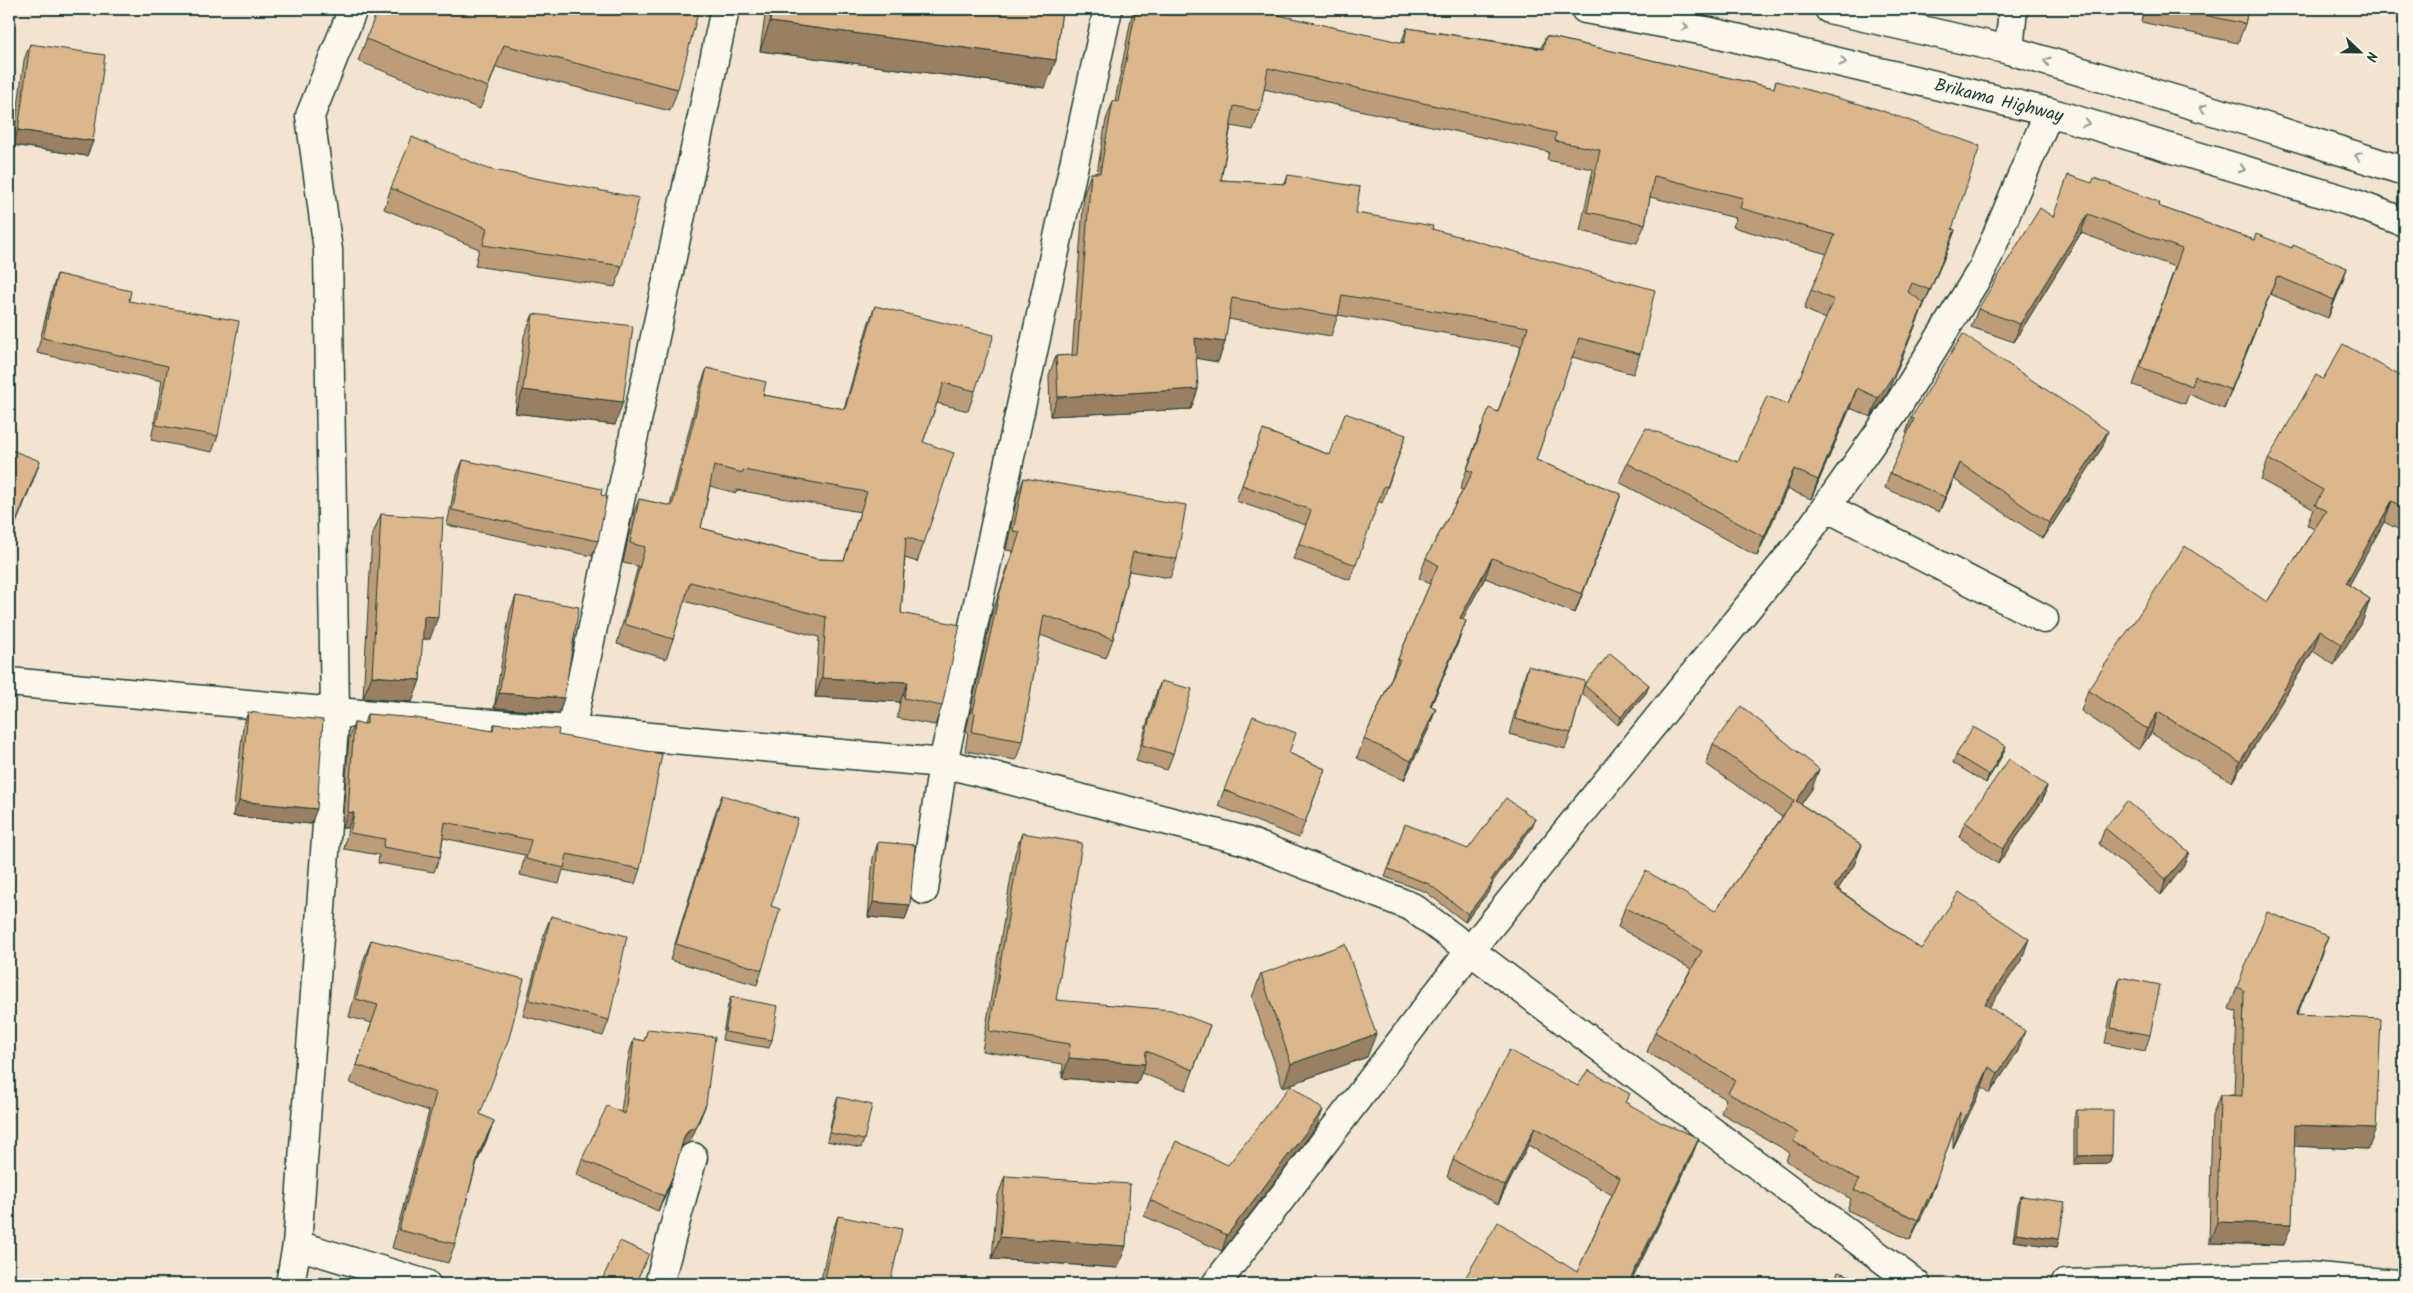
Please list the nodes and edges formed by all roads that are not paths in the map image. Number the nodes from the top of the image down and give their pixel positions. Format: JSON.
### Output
{"nodes":[{"id":1,"x":353,"y":9,"type":"edge"},
{"id":2,"x":725,"y":9,"type":"edge"},
{"id":3,"x":1108,"y":9,"type":"edge"},
{"id":4,"x":1585,"y":9,"type":"edge"},
{"id":5,"x":1830,"y":9,"type":"edge"},
{"id":6,"x":2013,"y":9,"type":"edge"},
{"id":7,"x":2009,"y":50,"type":"junction"},
{"id":8,"x":2049,"y":112,"type":"junction"},
{"id":9,"x":2404,"y":171,"type":"edge"},
{"id":10,"x":2404,"y":222,"type":"edge"},
{"id":11,"x":1826,"y":507,"type":"junction"},
{"id":12,"x":2044,"y":619,"type":"dead end"},
{"id":13,"x":9,"y":682,"type":"edge"},
{"id":14,"x":334,"y":712,"type":"junction"},
{"id":15,"x":571,"y":730,"type":"junction"},
{"id":16,"x":943,"y":763,"type":"junction"},
{"id":17,"x":924,"y":890,"type":"dead end"},
{"id":18,"x":1469,"y":952,"type":"junction"},
{"id":19,"x":693,"y":1157,"type":"dead end"},
{"id":20,"x":297,"y":1245,"type":"junction"},
{"id":21,"x":290,"y":1284,"type":"edge"},
{"id":22,"x":426,"y":1284,"type":"edge"},
{"id":23,"x":659,"y":1284,"type":"edge"},
{"id":24,"x":1216,"y":1284,"type":"edge"},
{"id":25,"x":1916,"y":1284,"type":"edge"},
{"id":26,"x":2065,"y":1284,"type":"edge"},
{"id":27,"x":2397,"y":1284,"type":"edge"}],
"edges":[{"from":1,"to":14,"type":"main road"},
{"from":2,"to":15,"type":"main road"},
{"from":3,"to":16,"type":"main road"},
{"from":4,"to":8,"type":"main road","name":"Brikama Highway","one_way":true},
{"from":5,"to":7,"type":"main road"},
{"from":6,"to":7,"type":"main road"},
{"from":9,"to":7,"type":"main road","one_way":true},
{"from":8,"to":10,"type":"main road","name":"Brikama Highway","one_way":true},
{"from":8,"to":11,"type":"main road"},
{"from":11,"to":12,"type":"main road"},
{"from":11,"to":18,"type":"main road"},
{"from":13,"to":14,"type":"main road"},
{"from":14,"to":15,"type":"main road"},
{"from":14,"to":20,"type":"main road"},
{"from":15,"to":16,"type":"main road"},
{"from":16,"to":17,"type":"main road"},
{"from":16,"to":18,"type":"main road"},
{"from":18,"to":24,"type":"main road"},
{"from":18,"to":25,"type":"main road"},
{"from":19,"to":23,"type":"main road"},
{"from":20,"to":21,"type":"main road"},
{"from":20,"to":22,"type":"main road"},
{"from":26,"to":27,"type":"main road"}]}
